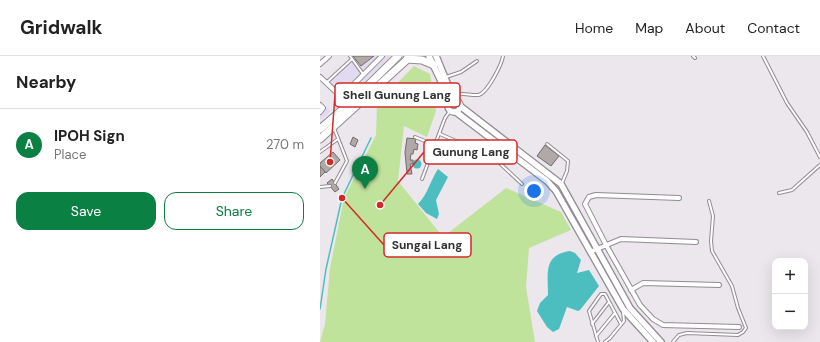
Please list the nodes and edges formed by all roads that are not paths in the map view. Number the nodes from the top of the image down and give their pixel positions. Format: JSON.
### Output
{"nodes":[{"id":1,"x":329,"y":56,"type":"edge"},
{"id":2,"x":350,"y":56,"type":"edge"},
{"id":3,"x":382,"y":56,"type":"edge"},
{"id":4,"x":398,"y":56,"type":"edge"},
{"id":5,"x":429,"y":56,"type":"edge"},
{"id":6,"x":437,"y":56,"type":"edge"},
{"id":7,"x":503,"y":56,"type":"edge"},
{"id":8,"x":763,"y":56,"type":"edge"},
{"id":9,"x":409,"y":58,"type":"edge"},
{"id":10,"x":352,"y":59,"type":"junction"},
{"id":11,"x":476,"y":61,"type":"dead end"},
{"id":12,"x":320,"y":64,"type":"edge"},
{"id":13,"x":434,"y":65,"type":"junction"},
{"id":14,"x":364,"y":75,"type":"junction"},
{"id":15,"x":320,"y":77,"type":"edge"},
{"id":16,"x":445,"y":77,"type":"junction"},
{"id":17,"x":326,"y":83,"type":"junction"},
{"id":18,"x":342,"y":96,"type":"junction"},
{"id":19,"x":454,"y":98,"type":"junction"},
{"id":20,"x":349,"y":104,"type":"junction"},
{"id":21,"x":448,"y":104,"type":"junction"},
{"id":22,"x":320,"y":105,"type":"edge"},
{"id":23,"x":460,"y":106,"type":"junction"},
{"id":24,"x":320,"y":112,"type":"edge"},
{"id":25,"x":453,"y":112,"type":"junction"},
{"id":26,"x":334,"y":127,"type":"junction"},
{"id":27,"x":320,"y":129,"type":"edge"},
{"id":28,"x":440,"y":134,"type":"junction"},
{"id":29,"x":415,"y":137,"type":"dead end"},
{"id":30,"x":320,"y":139,"type":"edge"},
{"id":31,"x":338,"y":139,"type":"junction"},
{"id":32,"x":547,"y":144,"type":"dead end"},
{"id":33,"x":435,"y":145,"type":"junction"},
{"id":34,"x":320,"y":152,"type":"edge"},
{"id":35,"x":820,"y":158,"type":"edge"},
{"id":36,"x":820,"y":165,"type":"edge"},
{"id":37,"x":422,"y":179,"type":"dead end"},
{"id":38,"x":335,"y":183,"type":"dead end"},
{"id":39,"x":522,"y":184,"type":"dead end"},
{"id":40,"x":561,"y":184,"type":"junction"},
{"id":41,"x":330,"y":186,"type":"dead end"},
{"id":42,"x":320,"y":187,"type":"edge"},
{"id":43,"x":779,"y":193,"type":"dead end"},
{"id":44,"x":679,"y":198,"type":"dead end"},
{"id":45,"x":709,"y":201,"type":"dead end"},
{"id":46,"x":696,"y":242,"type":"dead end"},
{"id":47,"x":606,"y":245,"type":"junction"},
{"id":48,"x":597,"y":248,"type":"junction"},
{"id":49,"x":590,"y":252,"type":"junction"},
{"id":50,"x":719,"y":285,"type":"dead end"},
{"id":51,"x":631,"y":290,"type":"junction"},
{"id":52,"x":609,"y":302,"type":"junction"},
{"id":53,"x":623,"y":309,"type":"junction"},
{"id":54,"x":615,"y":313,"type":"junction"},
{"id":55,"x":592,"y":324,"type":"junction"},
{"id":56,"x":621,"y":324,"type":"junction"},
{"id":57,"x":739,"y":327,"type":"dead end"},
{"id":58,"x":596,"y":336,"type":"junction"},
{"id":59,"x":610,"y":338,"type":"junction"},
{"id":60,"x":598,"y":342,"type":"edge"},
{"id":61,"x":604,"y":342,"type":"edge"},
{"id":62,"x":609,"y":342,"type":"edge"},
{"id":63,"x":653,"y":342,"type":"edge"},
{"id":64,"x":661,"y":342,"type":"edge"},
{"id":65,"x":673,"y":342,"type":"edge"}],
"edges":[{"from":1,"to":12,"type":"street"},
{"from":2,"to":10,"type":"lane"},
{"from":3,"to":14,"type":"street"},
{"from":4,"to":20,"type":"highway"},
{"from":5,"to":13,"type":"street"},
{"from":6,"to":16,"type":"street"},
{"from":7,"to":19,"type":"lane"},
{"from":8,"to":35,"type":"lane"},
{"from":9,"to":13,"type":"highway"},
{"from":9,"to":26,"type":"highway"},
{"from":10,"to":14,"type":"lane"},
{"from":10,"to":17,"type":"lane"},
{"from":11,"to":16,"type":"lane"},
{"from":13,"to":21,"type":"street"},
{"from":14,"to":18,"type":"street"},
{"from":15,"to":17,"type":"street"},
{"from":16,"to":19,"type":"street"},
{"from":17,"to":18,"type":"street"},
{"from":18,"to":20,"type":"street"},
{"from":19,"to":21,"type":"street"},
{"from":19,"to":23,"type":"street"},
{"from":20,"to":27,"type":"highway"},
{"from":21,"to":25,"type":"street"},
{"from":22,"to":24,"type":"street"},
{"from":23,"to":25,"type":"street"},
{"from":23,"to":40,"type":"street"},
{"from":25,"to":28,"type":"lane"},
{"from":25,"to":49,"type":"street"},
{"from":26,"to":30,"type":"highway"},
{"from":26,"to":31,"type":"lane"},
{"from":28,"to":33,"type":"lane"},
{"from":28,"to":39,"type":"lane"},
{"from":29,"to":33,"type":"lane"},
{"from":31,"to":34,"type":"lane"},
{"from":31,"to":38,"type":"lane"},
{"from":32,"to":40,"type":"lane"},
{"from":33,"to":37,"type":"lane"},
{"from":36,"to":43,"type":"lane"},
{"from":40,"to":48,"type":"street"},
{"from":41,"to":42,"type":"lane"},
{"from":44,"to":47,"type":"street"},
{"from":45,"to":65,"type":"lane"},
{"from":46,"to":47,"type":"street"},
{"from":47,"to":48,"type":"street"},
{"from":47,"to":51,"type":"street"},
{"from":48,"to":49,"type":"street"},
{"from":48,"to":64,"type":"street"},
{"from":49,"to":53,"type":"street"},
{"from":50,"to":51,"type":"street"},
{"from":51,"to":57,"type":"street"},
{"from":52,"to":54,"type":"lane"},
{"from":52,"to":55,"type":"lane"},
{"from":52,"to":55,"type":"lane"},
{"from":53,"to":56,"type":"lane"},
{"from":53,"to":63,"type":"street"},
{"from":54,"to":56,"type":"lane"},
{"from":54,"to":58,"type":"lane"},
{"from":55,"to":58,"type":"lane"},
{"from":56,"to":59,"type":"lane"},
{"from":58,"to":60,"type":"lane"},
{"from":59,"to":61,"type":"lane"},
{"from":59,"to":62,"type":"lane"}]}
